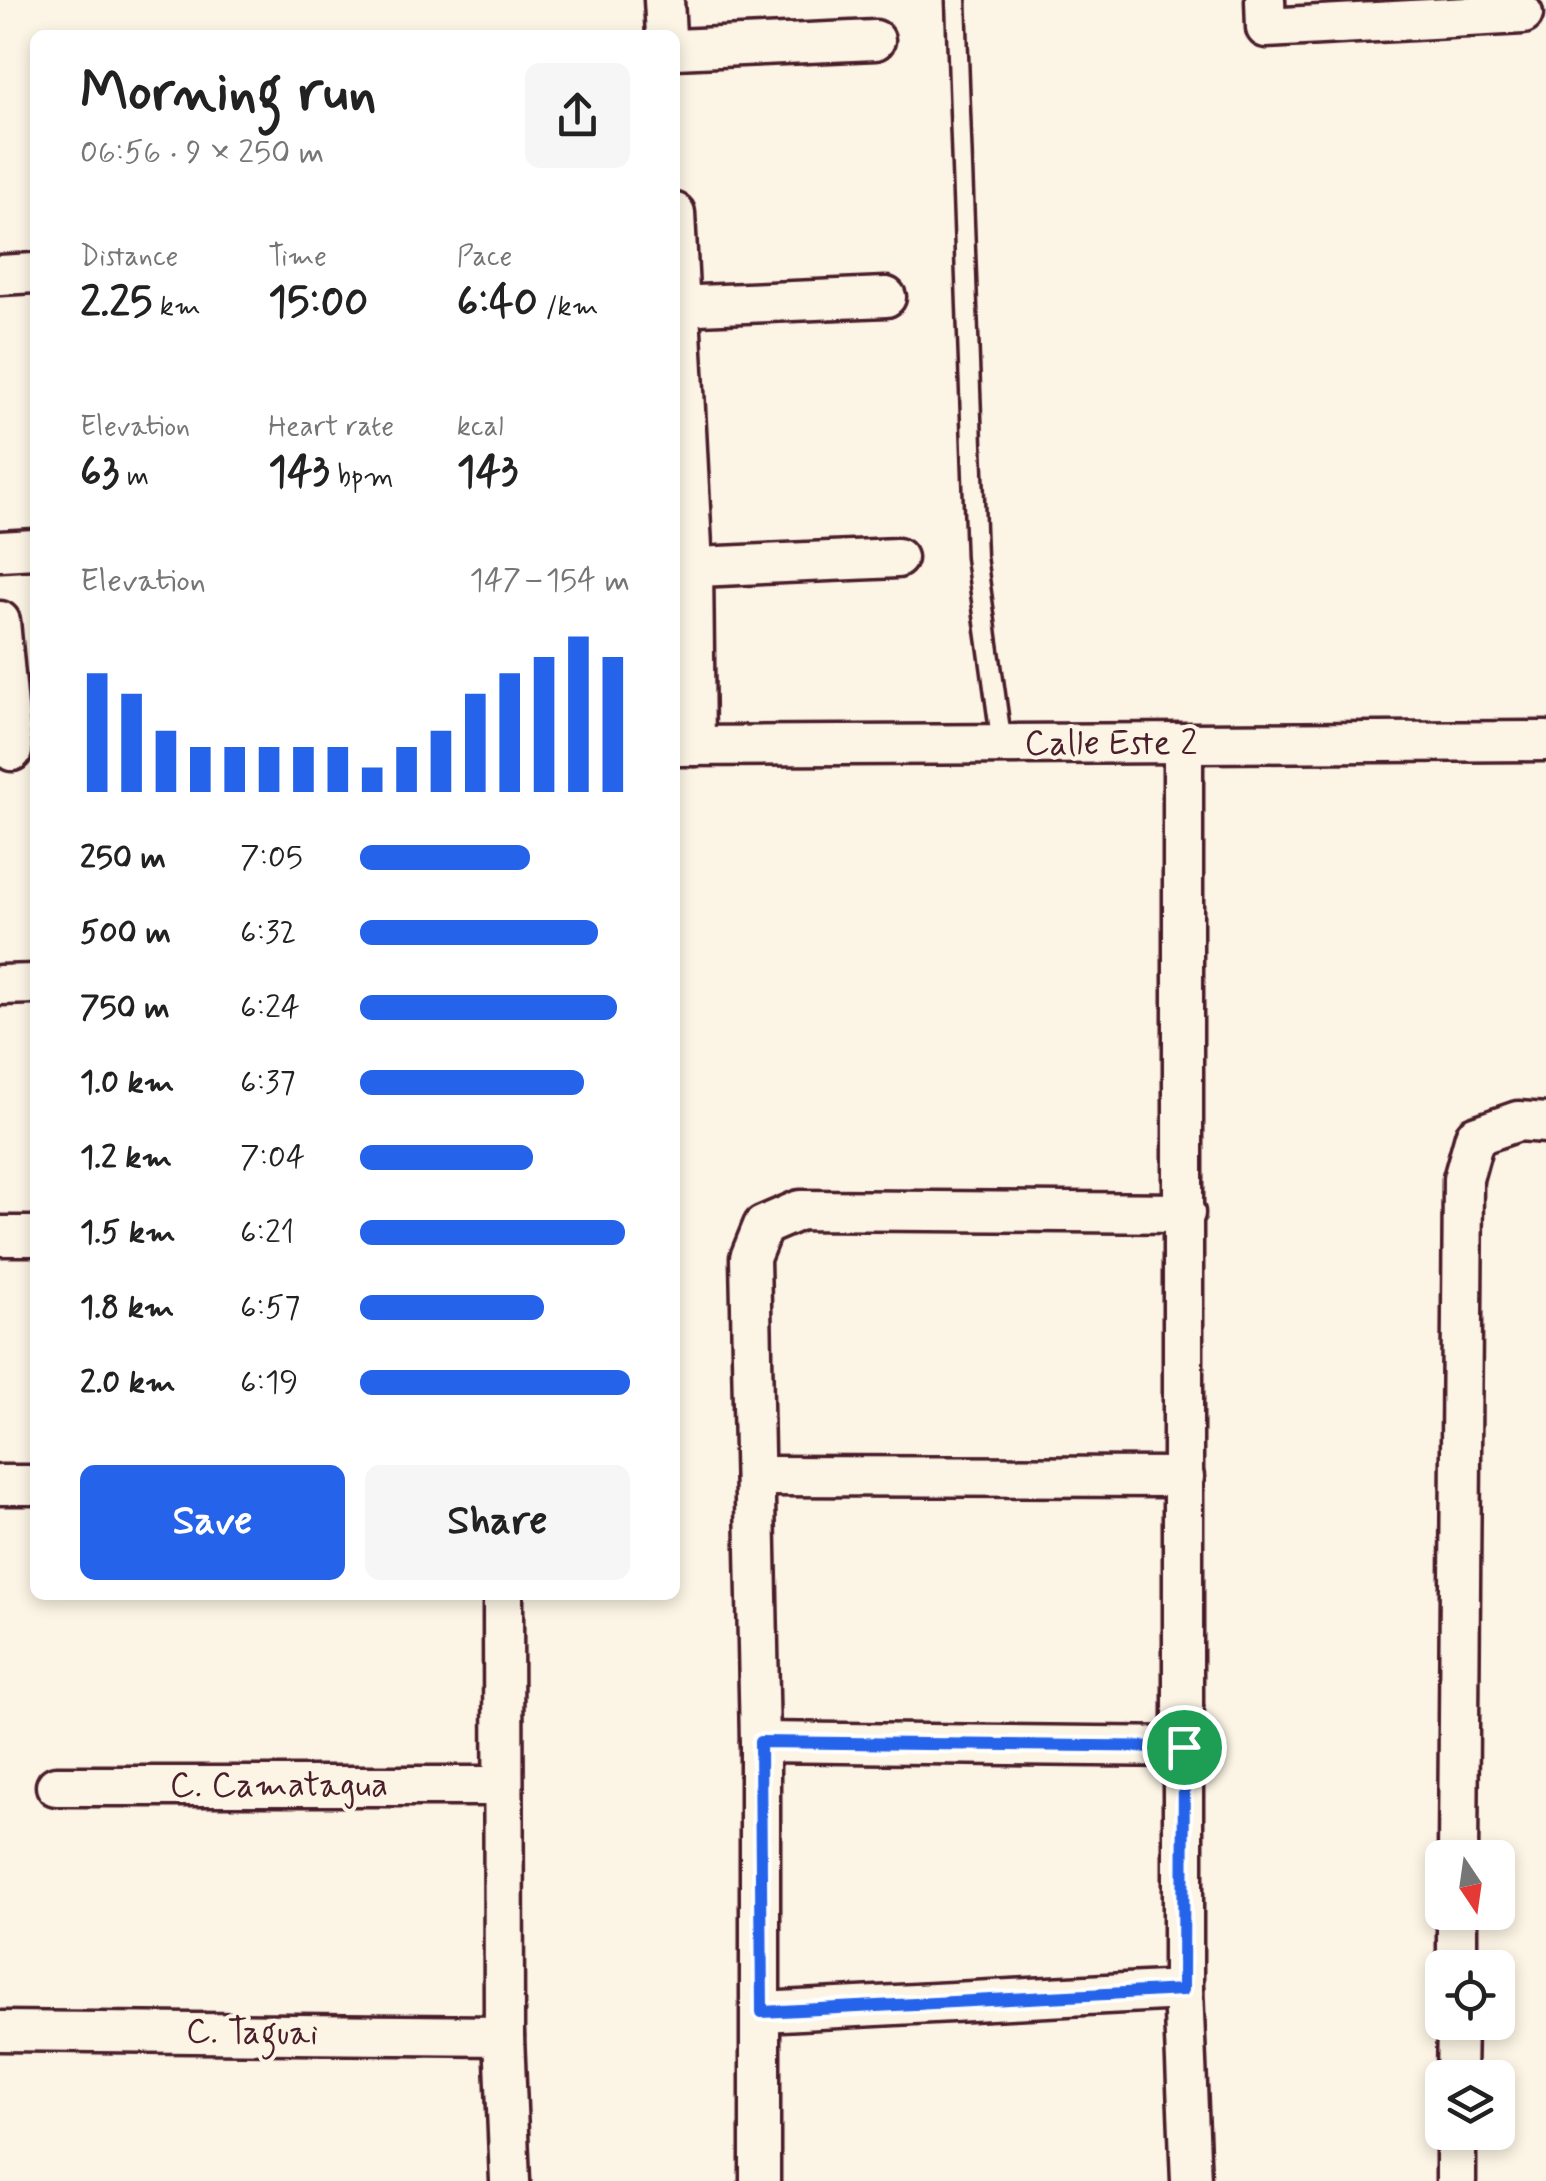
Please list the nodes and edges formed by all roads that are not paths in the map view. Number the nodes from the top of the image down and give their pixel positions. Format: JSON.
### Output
{"nodes":[{"id":1,"x":664,"y":0,"type":"edge"},
{"id":2,"x":956,"y":0,"type":"edge"},
{"id":3,"x":1265,"y":0,"type":"edge"},
{"id":4,"x":1523,"y":14,"type":"dead end"},
{"id":5,"x":666,"y":30,"type":"edge"},
{"id":6,"x":875,"y":40,"type":"dead end"},
{"id":7,"x":680,"y":49,"type":"edge"},
{"id":8,"x":30,"y":273,"type":"edge"},
{"id":9,"x":0,"y":275,"type":"edge"},
{"id":10,"x":886,"y":298,"type":"dead end"},
{"id":11,"x":680,"y":306,"type":"edge"},
{"id":12,"x":680,"y":418,"type":"edge"},
{"id":13,"x":30,"y":548,"type":"edge"},
{"id":14,"x":0,"y":551,"type":"edge"},
{"id":15,"x":897,"y":558,"type":"dead end"},
{"id":16,"x":684,"y":567,"type":"edge"},
{"id":17,"x":0,"y":621,"type":"edge"},
{"id":18,"x":1546,"y":741,"type":"edge"},
{"id":19,"x":1002,"y":744,"type":"junction"},
{"id":20,"x":1183,"y":744,"type":"junction"},
{"id":21,"x":685,"y":746,"type":"edge"},
{"id":22,"x":16,"y":751,"type":"edge"},
{"id":23,"x":30,"y":984,"type":"edge"},
{"id":24,"x":0,"y":985,"type":"edge"},
{"id":25,"x":1546,"y":1122,"type":"edge"},
{"id":26,"x":1184,"y":1212,"type":"junction"},
{"id":27,"x":0,"y":1236,"type":"edge"},
{"id":28,"x":30,"y":1236,"type":"edge"},
{"id":29,"x":755,"y":1476,"type":"junction"},
{"id":30,"x":1184,"y":1476,"type":"junction"},
{"id":31,"x":0,"y":1485,"type":"edge"},
{"id":32,"x":30,"y":1485,"type":"edge"},
{"id":33,"x":503,"y":1600,"type":"edge"},
{"id":34,"x":760,"y":1742,"type":"junction"},
{"id":35,"x":1184,"y":1747,"type":"junction"},
{"id":36,"x":56,"y":1786,"type":"dead end"},
{"id":37,"x":502,"y":1786,"type":"junction"},
{"id":38,"x":1458,"y":1840,"type":"edge"},
{"id":39,"x":1183,"y":1990,"type":"junction"},
{"id":40,"x":762,"y":2012,"type":"junction"},
{"id":41,"x":0,"y":2031,"type":"edge"},
{"id":42,"x":504,"y":2036,"type":"junction"},
{"id":43,"x":1456,"y":2150,"type":"edge"},
{"id":44,"x":510,"y":2181,"type":"edge"},
{"id":45,"x":760,"y":2181,"type":"edge"},
{"id":46,"x":1191,"y":2181,"type":"edge"},
{"id":47,"x":1456,"y":2181,"type":"edge"}],
"edges":[{"from":1,"to":5,"type":"street"},
{"from":2,"to":19,"type":"lane"},
{"from":3,"to":4,"type":"street"},
{"from":6,"to":7,"type":"street"},
{"from":8,"to":9,"type":"street"},
{"from":10,"to":11,"type":"street"},
{"from":12,"to":16,"type":"street"},
{"from":13,"to":14,"type":"street"},
{"from":15,"to":16,"type":"street"},
{"from":16,"to":21,"type":"street"},
{"from":17,"to":22,"type":"street"},
{"from":18,"to":20,"type":"street","name":"Calle Este 2"},
{"from":19,"to":20,"type":"street","name":"Calle Este 2"},
{"from":19,"to":21,"type":"street","name":"Calle Este 2"},
{"from":20,"to":26,"type":"street"},
{"from":23,"to":24,"type":"street"},
{"from":25,"to":38,"type":"street"},
{"from":26,"to":29,"type":"street"},
{"from":26,"to":30,"type":"street"},
{"from":27,"to":28,"type":"street"},
{"from":29,"to":30,"type":"street"},
{"from":29,"to":34,"type":"street"},
{"from":30,"to":35,"type":"street"},
{"from":31,"to":32,"type":"street"},
{"from":33,"to":37,"type":"street"},
{"from":34,"to":35,"type":"street"},
{"from":34,"to":40,"type":"street"},
{"from":35,"to":39,"type":"street"},
{"from":36,"to":37,"type":"street","name":"C. Camatagua"},
{"from":37,"to":42,"type":"street"},
{"from":39,"to":40,"type":"street"},
{"from":39,"to":46,"type":"street"},
{"from":40,"to":45,"type":"street"},
{"from":41,"to":42,"type":"street","name":"C. Taguai"},
{"from":42,"to":44,"type":"street"},
{"from":43,"to":47,"type":"street"}]}
